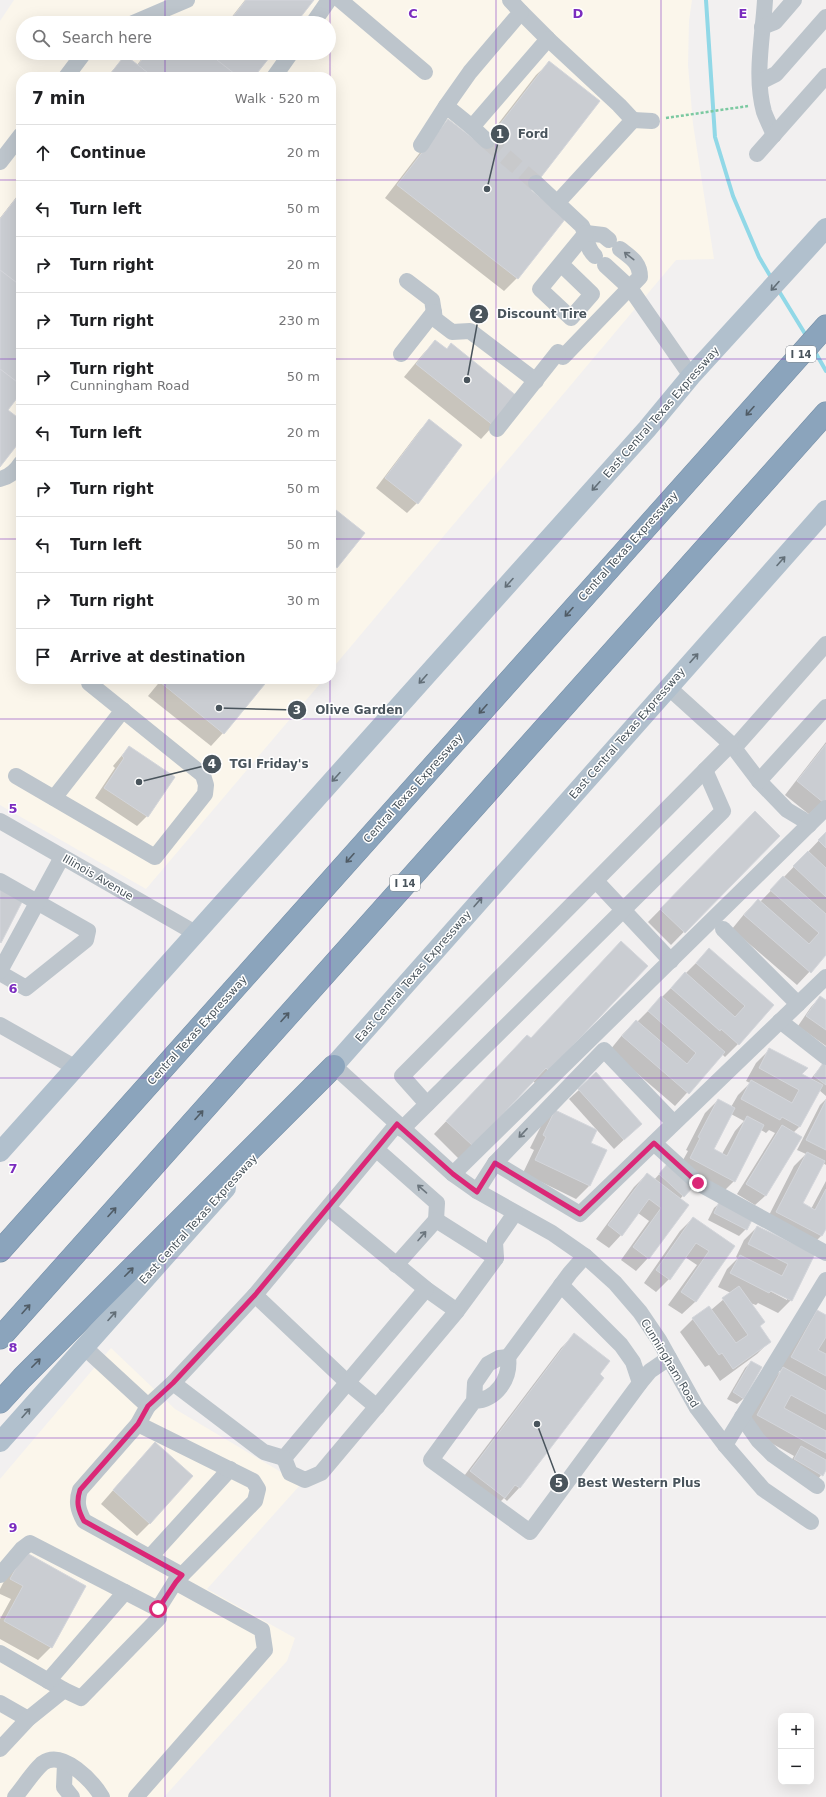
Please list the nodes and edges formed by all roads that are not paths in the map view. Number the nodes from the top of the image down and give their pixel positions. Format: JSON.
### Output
{"nodes":[{"id":1,"x":187,"y":0,"type":"edge"},
{"id":2,"x":329,"y":0,"type":"edge"},
{"id":3,"x":340,"y":0,"type":"edge"},
{"id":4,"x":510,"y":0,"type":"edge"},
{"id":5,"x":765,"y":0,"type":"edge"},
{"id":6,"x":794,"y":0,"type":"edge"},
{"id":7,"x":521,"y":12,"type":"junction"},
{"id":8,"x":149,"y":16,"type":"edge"},
{"id":9,"x":317,"y":16,"type":"edge"},
{"id":10,"x":826,"y":17,"type":"edge"},
{"id":11,"x":762,"y":27,"type":"junction"},
{"id":12,"x":548,"y":38,"type":"junction"},
{"id":13,"x":79,"y":60,"type":"edge"},
{"id":14,"x":286,"y":60,"type":"edge"},
{"id":15,"x":70,"y":72,"type":"edge"},
{"id":16,"x":278,"y":72,"type":"edge"},
{"id":17,"x":425,"y":72,"type":"dead end"},
{"id":18,"x":826,"y":76,"type":"edge"},
{"id":19,"x":760,"y":82,"type":"junction"},
{"id":20,"x":446,"y":106,"type":"junction"},
{"id":21,"x":633,"y":120,"type":"junction"},
{"id":22,"x":652,"y":121,"type":"dead end"},
{"id":23,"x":472,"y":127,"type":"junction"},
{"id":24,"x":774,"y":135,"type":"junction"},
{"id":25,"x":16,"y":141,"type":"edge"},
{"id":26,"x":487,"y":141,"type":"tunnel mouth"},
{"id":27,"x":421,"y":145,"type":"dead end"},
{"id":28,"x":757,"y":154,"type":"dead end"},
{"id":29,"x":0,"y":162,"type":"edge"},
{"id":30,"x":536,"y":183,"type":"tunnel mouth"},
{"id":31,"x":557,"y":203,"type":"junction"},
{"id":32,"x":826,"y":228,"type":"edge"},
{"id":33,"x":586,"y":233,"type":"junction"},
{"id":34,"x":561,"y":264,"type":"dead end"},
{"id":35,"x":407,"y":281,"type":"dead end"},
{"id":36,"x":630,"y":288,"type":"junction"},
{"id":37,"x":434,"y":312,"type":"junction"},
{"id":38,"x":826,"y":326,"type":"edge"},
{"id":39,"x":401,"y":354,"type":"dead end"},
{"id":40,"x":691,"y":376,"type":"junction"},
{"id":41,"x":536,"y":381,"type":"junction"},
{"id":42,"x":826,"y":413,"type":"edge"},
{"id":43,"x":497,"y":429,"type":"dead end"},
{"id":44,"x":16,"y":468,"type":"edge"},
{"id":45,"x":0,"y":479,"type":"edge"},
{"id":46,"x":826,"y":510,"type":"edge"},
{"id":47,"x":826,"y":644,"type":"edge"},
{"id":48,"x":91,"y":684,"type":"edge"},
{"id":49,"x":668,"y":687,"type":"junction"},
{"id":50,"x":826,"y":707,"type":"edge"},
{"id":51,"x":123,"y":710,"type":"junction"},
{"id":52,"x":733,"y":746,"type":"junction"},
{"id":53,"x":705,"y":770,"type":"junction"},
{"id":54,"x":16,"y":776,"type":"dead end"},
{"id":55,"x":759,"y":781,"type":"junction"},
{"id":56,"x":54,"y":798,"type":"junction"},
{"id":57,"x":826,"y":808,"type":"edge"},
{"id":58,"x":0,"y":821,"type":"edge"},
{"id":59,"x":808,"y":825,"type":"junction"},
{"id":60,"x":62,"y":857,"type":"junction"},
{"id":61,"x":0,"y":881,"type":"edge"},
{"id":62,"x":596,"y":881,"type":"junction"},
{"id":63,"x":38,"y":903,"type":"junction"},
{"id":64,"x":623,"y":910,"type":"junction"},
{"id":65,"x":723,"y":929,"type":"dead end"},
{"id":66,"x":197,"y":934,"type":"junction"},
{"id":67,"x":671,"y":961,"type":"junction"},
{"id":68,"x":0,"y":972,"type":"edge"},
{"id":69,"x":826,"y":977,"type":"edge"},
{"id":70,"x":798,"y":1004,"type":"junction"},
{"id":71,"x":780,"y":1021,"type":"junction"},
{"id":72,"x":0,"y":1025,"type":"edge"},
{"id":73,"x":826,"y":1057,"type":"edge"},
{"id":74,"x":334,"y":1066,"type":"junction"},
{"id":75,"x":76,"y":1068,"type":"junction"},
{"id":76,"x":427,"y":1104,"type":"junction"},
{"id":77,"x":674,"y":1123,"type":"junction"},
{"id":78,"x":400,"y":1126,"type":"junction"},
{"id":79,"x":654,"y":1143,"type":"junction"},
{"id":80,"x":377,"y":1150,"type":"junction"},
{"id":81,"x":0,"y":1152,"type":"edge"},
{"id":82,"x":495,"y":1163,"type":"junction"},
{"id":83,"x":453,"y":1174,"type":"junction"},
{"id":84,"x":477,"y":1192,"type":"junction"},
{"id":85,"x":328,"y":1208,"type":"junction"},
{"id":86,"x":515,"y":1213,"type":"junction"},
{"id":87,"x":436,"y":1220,"type":"junction"},
{"id":88,"x":0,"y":1251,"type":"edge"},
{"id":89,"x":826,"y":1253,"type":"edge"},
{"id":90,"x":585,"y":1256,"type":"junction"},
{"id":91,"x":496,"y":1258,"type":"junction"},
{"id":92,"x":396,"y":1265,"type":"junction"},
{"id":93,"x":561,"y":1285,"type":"junction"},
{"id":94,"x":825,"y":1286,"type":"edge"},
{"id":95,"x":426,"y":1289,"type":"junction"},
{"id":96,"x":255,"y":1295,"type":"junction"},
{"id":97,"x":457,"y":1311,"type":"junction"},
{"id":98,"x":0,"y":1338,"type":"edge"},
{"id":99,"x":84,"y":1347,"type":"junction"},
{"id":100,"x":508,"y":1357,"type":"junction"},
{"id":101,"x":669,"y":1358,"type":"junction"},
{"id":102,"x":348,"y":1382,"type":"junction"},
{"id":103,"x":173,"y":1383,"type":"junction"},
{"id":104,"x":640,"y":1383,"type":"junction"},
{"id":105,"x":474,"y":1401,"type":"junction"},
{"id":106,"x":0,"y":1402,"type":"edge"},
{"id":107,"x":148,"y":1406,"type":"junction"},
{"id":108,"x":377,"y":1406,"type":"junction"},
{"id":109,"x":742,"y":1417,"type":"junction"},
{"id":110,"x":138,"y":1424,"type":"junction"},
{"id":111,"x":0,"y":1442,"type":"edge"},
{"id":112,"x":725,"y":1446,"type":"junction"},
{"id":113,"x":284,"y":1458,"type":"junction"},
{"id":114,"x":230,"y":1469,"type":"junction"},
{"id":115,"x":817,"y":1486,"type":"dead end"},
{"id":116,"x":811,"y":1522,"type":"dead end"},
{"id":117,"x":150,"y":1557,"type":"junction"},
{"id":118,"x":1,"y":1572,"type":"edge"},
{"id":119,"x":179,"y":1578,"type":"junction"},
{"id":120,"x":125,"y":1592,"type":"junction"},
{"id":121,"x":158,"y":1609,"type":"junction"},
{"id":122,"x":0,"y":1653,"type":"edge"},
{"id":123,"x":48,"y":1681,"type":"junction"},
{"id":124,"x":64,"y":1690,"type":"junction"},
{"id":125,"x":0,"y":1703,"type":"edge"},
{"id":126,"x":28,"y":1719,"type":"junction"},
{"id":127,"x":0,"y":1749,"type":"edge"},
{"id":128,"x":65,"y":1764,"type":"junction"},
{"id":129,"x":15,"y":1797,"type":"edge"},
{"id":130,"x":72,"y":1797,"type":"edge"},
{"id":131,"x":102,"y":1797,"type":"edge"},
{"id":132,"x":136,"y":1797,"type":"edge"}],
"edges":[{"from":1,"to":8,"type":"street"},
{"from":2,"to":9,"type":"street"},
{"from":3,"to":17,"type":"street"},
{"from":4,"to":7,"type":"street"},
{"from":5,"to":11,"type":"street"},
{"from":6,"to":11,"type":"street"},
{"from":7,"to":12,"type":"street"},
{"from":7,"to":20,"type":"street"},
{"from":10,"to":19,"type":"street"},
{"from":11,"to":19,"type":"street"},
{"from":12,"to":21,"type":"street"},
{"from":12,"to":23,"type":"street"},
{"from":13,"to":15,"type":"street"},
{"from":14,"to":16,"type":"street"},
{"from":18,"to":24,"type":"street"},
{"from":19,"to":24,"type":"street"},
{"from":20,"to":23,"type":"street"},
{"from":20,"to":27,"type":"street"},
{"from":21,"to":22,"type":"street"},
{"from":21,"to":31,"type":"street"},
{"from":23,"to":26,"type":"street"},
{"from":24,"to":28,"type":"street"},
{"from":25,"to":29,"type":"street"},
{"from":30,"to":31,"type":"street"},
{"from":31,"to":33,"type":"street"},
{"from":32,"to":40,"type":"main road","name":"East Central Texas Expressway","one_way":true},
{"from":33,"to":34,"type":"street"},
{"from":33,"to":36,"type":"street"},
{"from":36,"to":33,"type":"street","one_way":true},
{"from":35,"to":37,"type":"street"},
{"from":36,"to":40,"type":"street"},
{"from":36,"to":41,"type":"street"},
{"from":37,"to":39,"type":"street"},
{"from":37,"to":41,"type":"street"},
{"from":38,"to":88,"type":"highway","name":"Central Texas Expressway","number":"I 14","one_way":true},
{"from":40,"to":66,"type":"main road","name":"East Central Texas Expressway","one_way":true},
{"from":41,"to":43,"type":"street"},
{"from":98,"to":42,"type":"highway","number":"I 14","one_way":true},
{"from":44,"to":45,"type":"street"},
{"from":49,"to":46,"type":"main road","name":"East Central Texas Expressway","one_way":true},
{"from":47,"to":52,"type":"street"},
{"from":48,"to":51,"type":"street"},
{"from":49,"to":52,"type":"street"},
{"from":74,"to":49,"type":"main road","name":"East Central Texas Expressway","one_way":true},
{"from":50,"to":55,"type":"street"},
{"from":51,"to":56,"type":"street"},
{"from":51,"to":56,"type":"street"},
{"from":52,"to":53,"type":"street"},
{"from":52,"to":55,"type":"street"},
{"from":53,"to":62,"type":"street"},
{"from":53,"to":64,"type":"street"},
{"from":54,"to":56,"type":"street"},
{"from":55,"to":59,"type":"street"},
{"from":57,"to":59,"type":"street"},
{"from":58,"to":60,"type":"street","name":"Illinois Avenue"},
{"from":59,"to":67,"type":"street"},
{"from":60,"to":63,"type":"street"},
{"from":60,"to":66,"type":"street","name":"Illinois Avenue"},
{"from":61,"to":63,"type":"street"},
{"from":62,"to":64,"type":"street"},
{"from":62,"to":76,"type":"street"},
{"from":63,"to":68,"type":"street"},
{"from":63,"to":68,"type":"street"},
{"from":64,"to":67,"type":"street"},
{"from":64,"to":76,"type":"street"},
{"from":65,"to":70,"type":"street"},
{"from":66,"to":75,"type":"main road","name":"East Central Texas Expressway"},
{"from":67,"to":83,"type":"street"},
{"from":69,"to":70,"type":"street"},
{"from":70,"to":71,"type":"street"},
{"from":71,"to":73,"type":"street"},
{"from":71,"to":77,"type":"street"},
{"from":72,"to":75,"type":"street"},
{"from":74,"to":78,"type":"street","name":"Cunningham Road"},
{"from":99,"to":74,"type":"main road","name":"East Central Texas Expressway","one_way":true},
{"from":106,"to":74,"type":"highway","one_way":true},
{"from":75,"to":81,"type":"main road","name":"East Central Texas Expressway"},
{"from":76,"to":78,"type":"street"},
{"from":77,"to":79,"type":"street"},
{"from":77,"to":82,"type":"street","one_way":true},
{"from":78,"to":80,"type":"street"},
{"from":78,"to":83,"type":"street","name":"Cunningham Road"},
{"from":79,"to":82,"type":"street"},
{"from":79,"to":89,"type":"street"},
{"from":80,"to":85,"type":"street"},
{"from":87,"to":80,"type":"street","one_way":true},
{"from":82,"to":84,"type":"street"},
{"from":83,"to":84,"type":"street","name":"Cunningham Road"},
{"from":84,"to":86,"type":"street","name":"Cunningham Road"},
{"from":85,"to":92,"type":"street"},
{"from":85,"to":96,"type":"street"},
{"from":86,"to":90,"type":"street","name":"Cunningham Road"},
{"from":86,"to":91,"type":"street"},
{"from":87,"to":91,"type":"street"},
{"from":92,"to":87,"type":"street","one_way":true},
{"from":90,"to":93,"type":"street"},
{"from":90,"to":101,"type":"street","name":"Cunningham Road"},
{"from":91,"to":97,"type":"street"},
{"from":92,"to":95,"type":"street"},
{"from":93,"to":100,"type":"street"},
{"from":93,"to":104,"type":"street"},
{"from":94,"to":109,"type":"street"},
{"from":95,"to":97,"type":"street"},
{"from":95,"to":102,"type":"street"},
{"from":96,"to":102,"type":"street"},
{"from":96,"to":103,"type":"street"},
{"from":97,"to":108,"type":"street"},
{"from":99,"to":107,"type":"street"},
{"from":111,"to":99,"type":"main road","name":"East Central Texas Expressway","one_way":true},
{"from":100,"to":105,"type":"street"},
{"from":100,"to":105,"type":"street"},
{"from":101,"to":104,"type":"street"},
{"from":101,"to":112,"type":"street","name":"Cunningham Road"},
{"from":102,"to":108,"type":"street"},
{"from":102,"to":113,"type":"street"},
{"from":103,"to":107,"type":"street"},
{"from":103,"to":113,"type":"street"},
{"from":104,"to":105,"type":"street"},
{"from":107,"to":110,"type":"street"},
{"from":108,"to":113,"type":"street"},
{"from":109,"to":112,"type":"street"},
{"from":109,"to":115,"type":"street"},
{"from":110,"to":114,"type":"street"},
{"from":110,"to":117,"type":"street"},
{"from":112,"to":116,"type":"street","name":"Cunningham Road"},
{"from":114,"to":117,"type":"street"},
{"from":114,"to":119,"type":"street"},
{"from":117,"to":119,"type":"street"},
{"from":118,"to":120,"type":"street"},
{"from":119,"to":121,"type":"street"},
{"from":119,"to":132,"type":"street"},
{"from":120,"to":121,"type":"street"},
{"from":120,"to":123,"type":"street"},
{"from":121,"to":124,"type":"street"},
{"from":122,"to":123,"type":"street"},
{"from":123,"to":124,"type":"street"},
{"from":124,"to":126,"type":"street"},
{"from":125,"to":126,"type":"street"},
{"from":126,"to":127,"type":"street"},
{"from":128,"to":129,"type":"street"},
{"from":128,"to":130,"type":"street"},
{"from":128,"to":131,"type":"street"}]}
